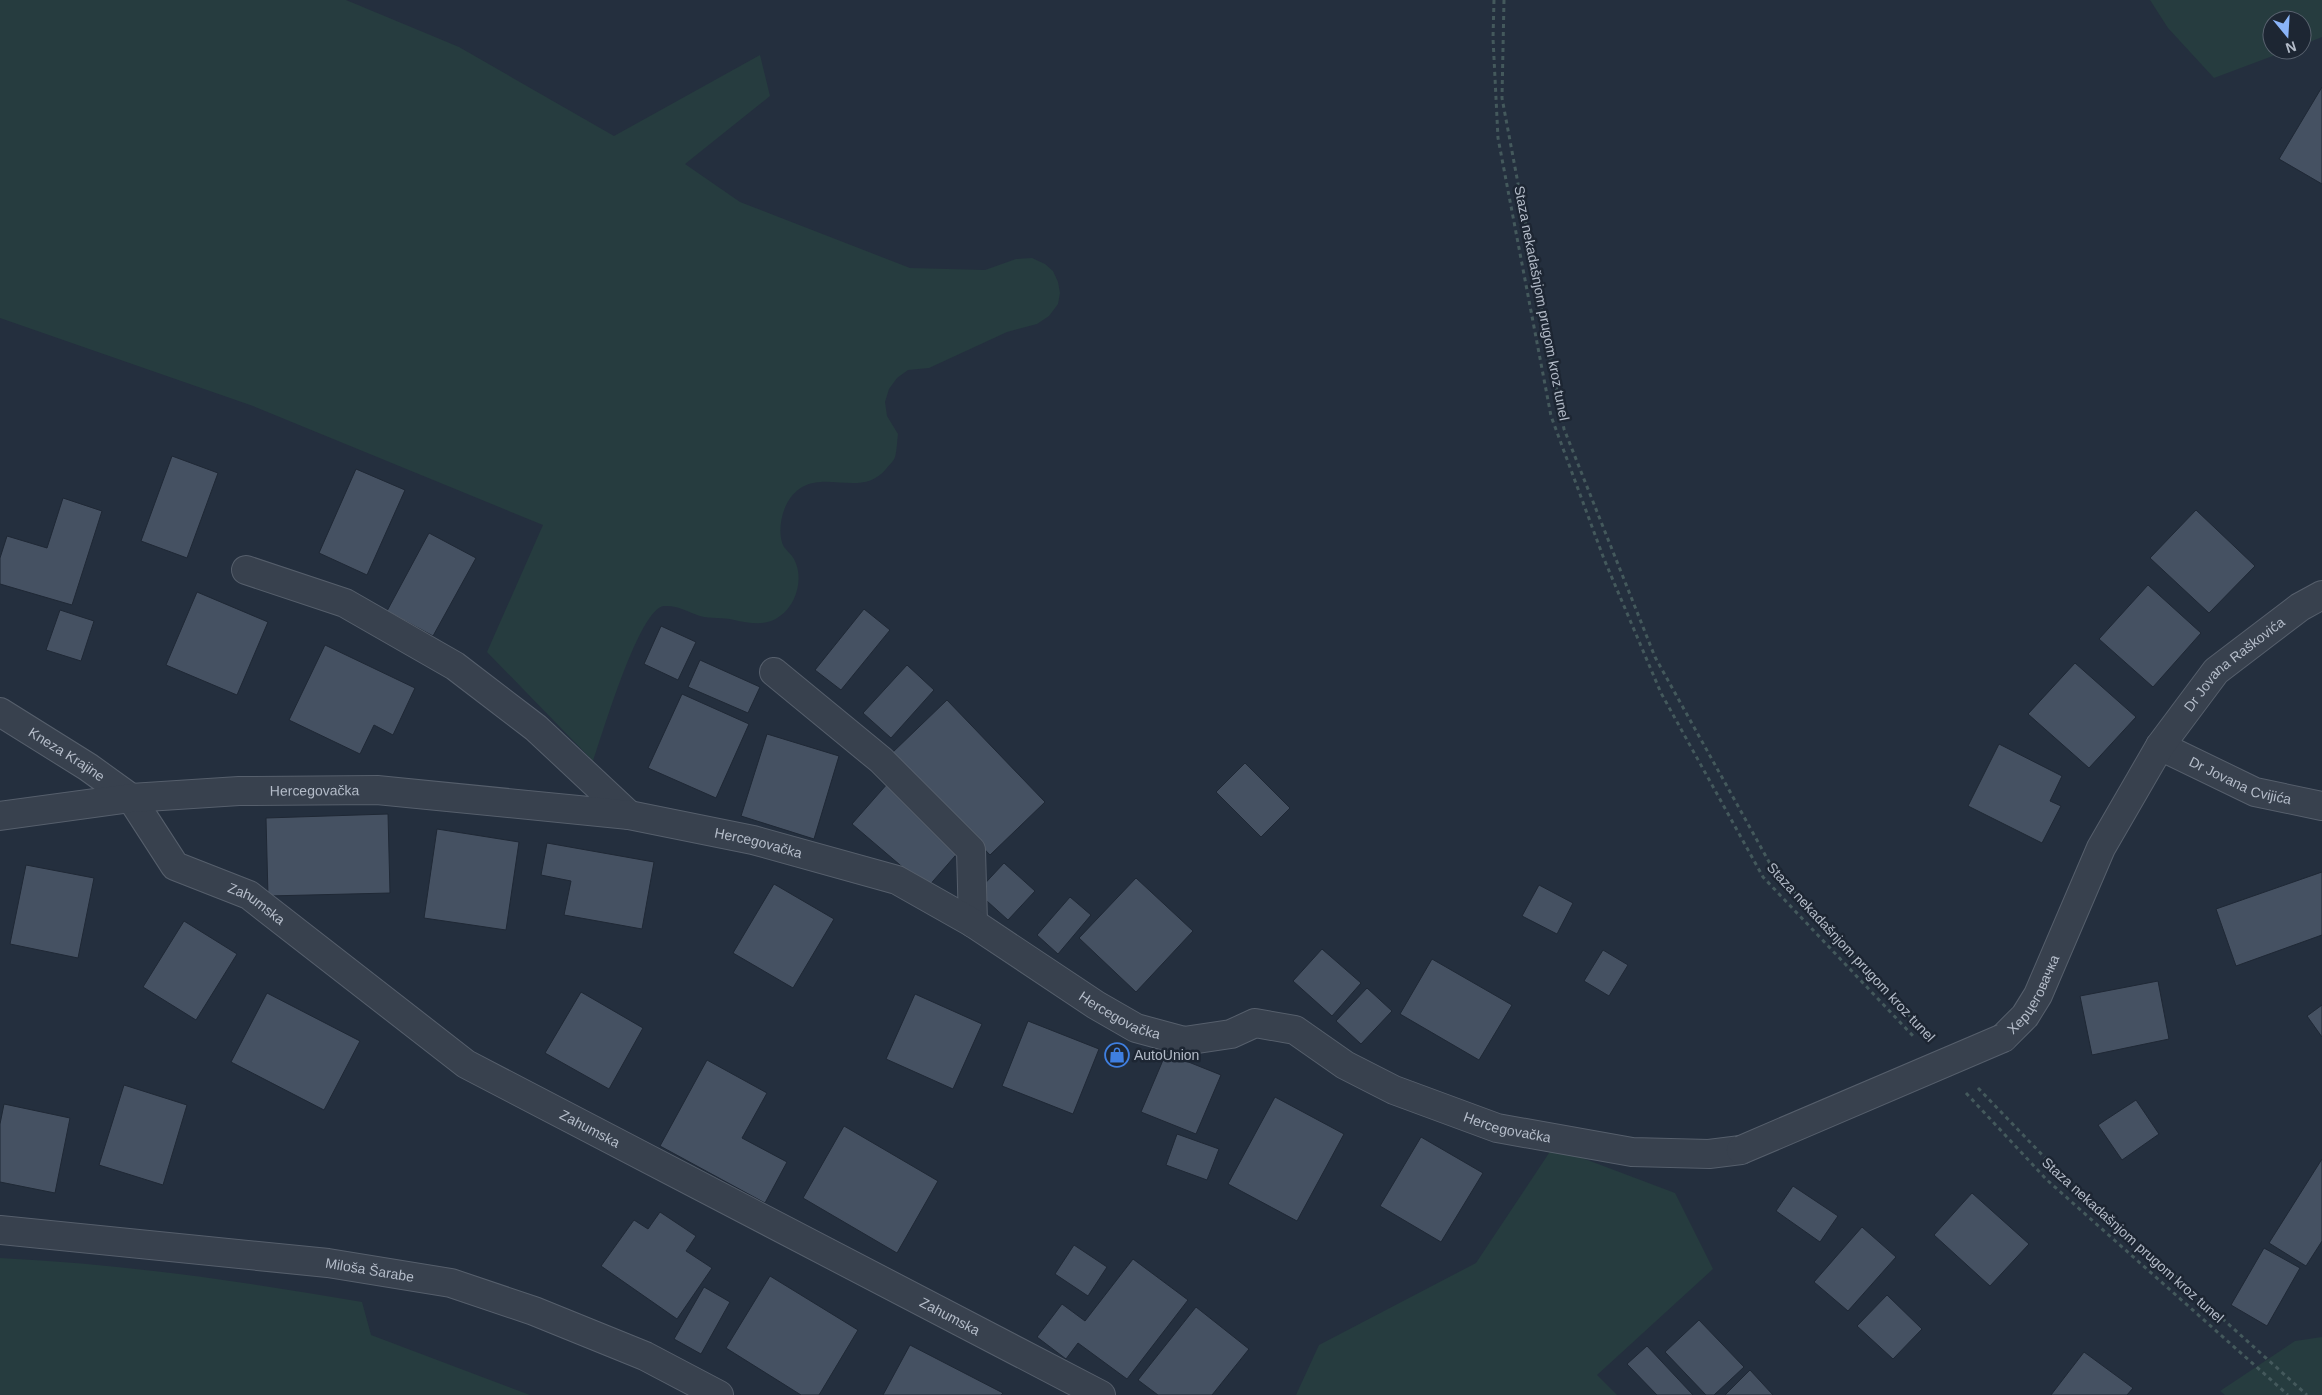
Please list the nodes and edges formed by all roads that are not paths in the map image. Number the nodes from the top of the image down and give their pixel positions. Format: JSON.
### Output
{"nodes":[{"id":1,"x":246,"y":570,"type":"dead end"},
{"id":2,"x":2322,"y":595,"type":"edge"},
{"id":3,"x":774,"y":672,"type":"dead end"},
{"id":4,"x":0,"y":712,"type":"edge"},
{"id":5,"x":2160,"y":746,"type":"junction"},
{"id":6,"x":131,"y":798,"type":"junction"},
{"id":7,"x":2322,"y":806,"type":"edge"},
{"id":8,"x":629,"y":815,"type":"junction"},
{"id":9,"x":0,"y":816,"type":"edge"},
{"id":10,"x":973,"y":923,"type":"junction"},
{"id":11,"x":1741,"y":1150,"type":"joint"},
{"id":12,"x":0,"y":1230,"type":"edge"},
{"id":13,"x":719,"y":1395,"type":"edge"},
{"id":14,"x":1101,"y":1395,"type":"edge"}],
"edges":[{"from":1,"to":8,"type":"street"},
{"from":2,"to":5,"type":"street","name":"Dr Jovana Raškovića"},
{"from":3,"to":10,"type":"street"},
{"from":4,"to":6,"type":"street","name":"Kneza Krajine"},
{"from":5,"to":7,"type":"street","name":"Dr Jovana Cvijića"},
{"from":5,"to":11,"type":"street","name":"Херцеговачка","bridge":true},
{"from":6,"to":8,"type":"street","name":"Hercegovačka"},
{"from":6,"to":9,"type":"street","name":"Hercegovačka"},
{"from":6,"to":14,"type":"street","name":"Zahumska"},
{"from":8,"to":10,"type":"street","name":"Hercegovačka"},
{"from":10,"to":11,"type":"street","name":"Hercegovačka"},
{"from":12,"to":13,"type":"street","name":"Miloša Šarabe"}]}
